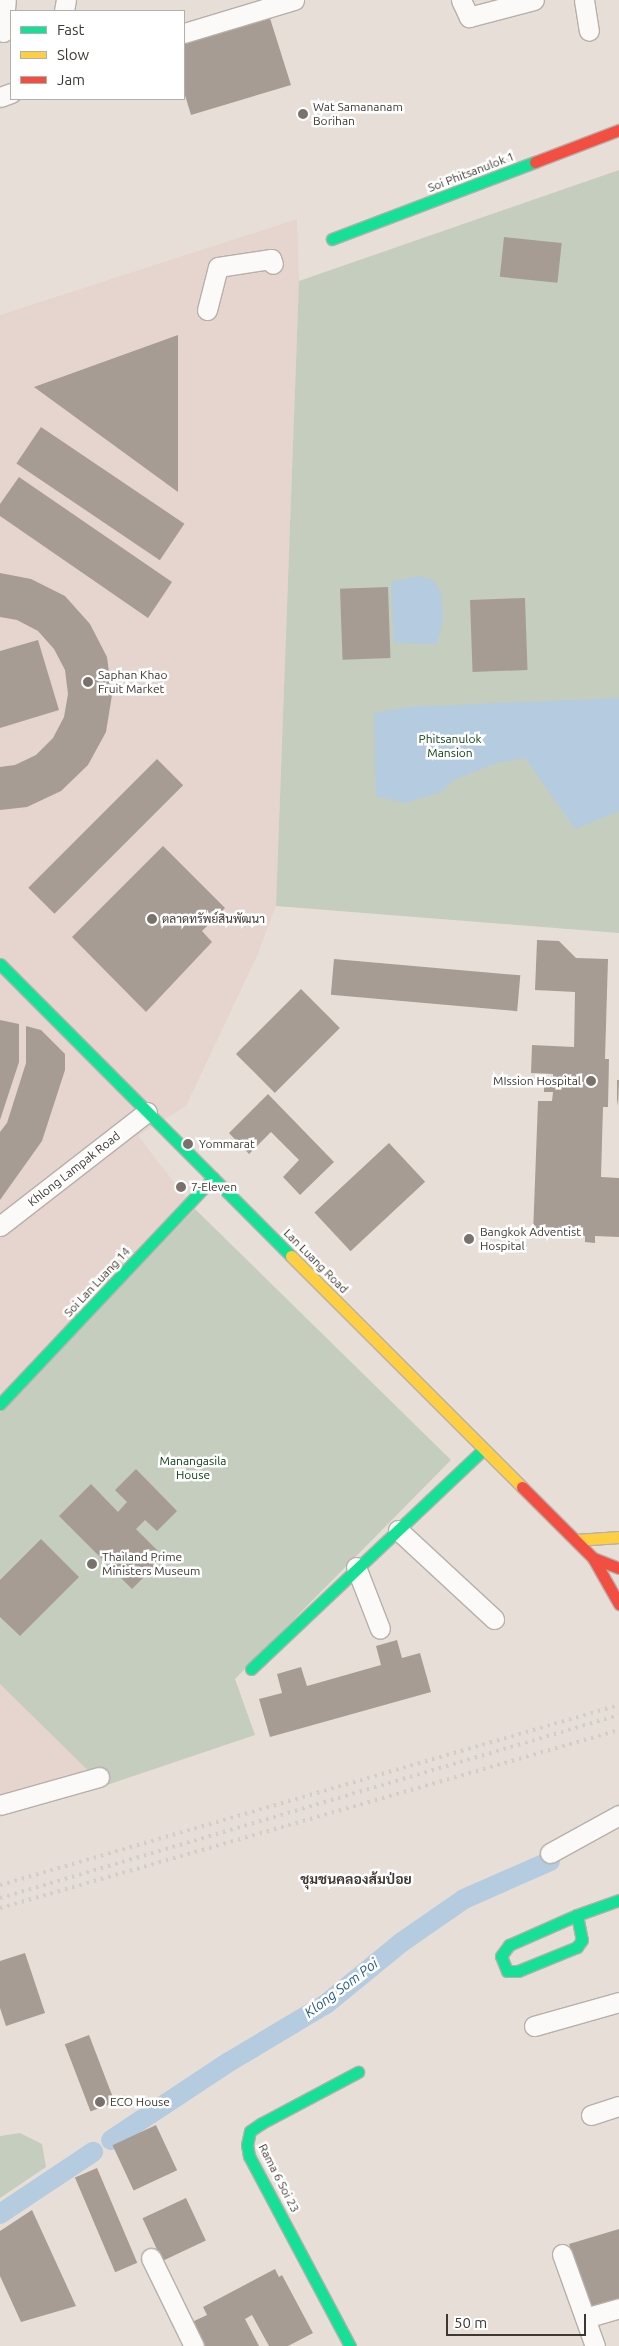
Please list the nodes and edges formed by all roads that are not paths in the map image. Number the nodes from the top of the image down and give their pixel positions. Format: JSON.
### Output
{"nodes":[{"id":1,"x":6,"y":0,"type":"edge"},
{"id":2,"x":294,"y":0,"type":"edge"},
{"id":3,"x":532,"y":0,"type":"edge"},
{"id":4,"x":584,"y":0,"type":"edge"},
{"id":5,"x":465,"y":8,"type":"edge"},
{"id":6,"x":589,"y":31,"type":"dead end"},
{"id":7,"x":3,"y":32,"type":"dead end"},
{"id":8,"x":185,"y":33,"type":"edge"},
{"id":9,"x":619,"y":130,"type":"edge"},
{"id":10,"x":332,"y":239,"type":"dead end"},
{"id":11,"x":274,"y":264,"type":"dead end"},
{"id":12,"x":207,"y":310,"type":"dead end"},
{"id":13,"x":0,"y":964,"type":"edge"},
{"id":14,"x":147,"y":1112,"type":"junction"},
{"id":15,"x":213,"y":1178,"type":"junction"},
{"id":16,"x":0,"y":1226,"type":"edge"},
{"id":17,"x":0,"y":1404,"type":"edge"},
{"id":18,"x":484,"y":1449,"type":"junction"},
{"id":19,"x":398,"y":1530,"type":"junction"},
{"id":20,"x":619,"y":1537,"type":"edge"},
{"id":21,"x":576,"y":1540,"type":"junction"},
{"id":22,"x":593,"y":1558,"type":"junction"},
{"id":23,"x":356,"y":1567,"type":"junction"},
{"id":24,"x":619,"y":1568,"type":"edge"},
{"id":25,"x":619,"y":1604,"type":"edge"},
{"id":26,"x":494,"y":1620,"type":"dead end"},
{"id":27,"x":380,"y":1628,"type":"dead end"},
{"id":28,"x":251,"y":1669,"type":"dead end"},
{"id":29,"x":99,"y":1777,"type":"dead end"},
{"id":30,"x":0,"y":1805,"type":"edge"},
{"id":31,"x":619,"y":1815,"type":"edge"},
{"id":32,"x":550,"y":1853,"type":"dead end"},
{"id":33,"x":619,"y":1900,"type":"edge"},
{"id":34,"x":577,"y":1915,"type":"junction"},
{"id":35,"x":619,"y":2002,"type":"edge"},
{"id":36,"x":534,"y":2026,"type":"dead end"},
{"id":37,"x":358,"y":2072,"type":"dead end"},
{"id":38,"x":619,"y":2106,"type":"edge"},
{"id":39,"x":590,"y":2115,"type":"dead end"},
{"id":40,"x":562,"y":2254,"type":"dead end"},
{"id":41,"x":151,"y":2258,"type":"dead end"},
{"id":42,"x":619,"y":2308,"type":"edge"},
{"id":43,"x":586,"y":2318,"type":"junction"},
{"id":44,"x":194,"y":2346,"type":"edge"},
{"id":45,"x":350,"y":2346,"type":"edge"},
{"id":46,"x":595,"y":2346,"type":"edge"}],
"edges":[{"from":1,"to":7,"type":"street"},
{"from":2,"to":8,"type":"street"},
{"from":3,"to":5,"type":"street"},
{"from":4,"to":6,"type":"street"},
{"from":9,"to":10,"type":"street","name":"Soi Phitsanulok 1"},
{"from":11,"to":12,"type":"street"},
{"from":13,"to":14,"type":"street","name":"Lan Luang Road"},
{"from":14,"to":15,"type":"street","name":"Lan Luang Road"},
{"from":14,"to":16,"type":"street","name":"Khlong Lampak Road"},
{"from":15,"to":17,"type":"street","name":"Soi Lan Luang 14"},
{"from":15,"to":18,"type":"street","name":"Lan Luang Road"},
{"from":18,"to":19,"type":"street"},
{"from":18,"to":21,"type":"street","name":"Lan Luang Road"},
{"from":19,"to":23,"type":"street"},
{"from":19,"to":26,"type":"street"},
{"from":20,"to":21,"type":"street"},
{"from":21,"to":22,"type":"street","name":"Lan Luang Road"},
{"from":22,"to":24,"type":"street","name":"Lan Luang Road"},
{"from":22,"to":25,"type":"street"},
{"from":23,"to":27,"type":"street"},
{"from":23,"to":28,"type":"street"},
{"from":29,"to":30,"type":"street"},
{"from":31,"to":32,"type":"street"},
{"from":33,"to":34,"type":"street"},
{"from":34,"to":34,"type":"street"},
{"from":35,"to":36,"type":"street"},
{"from":37,"to":45,"type":"street","name":"Rama 6 Soi 23"},
{"from":38,"to":39,"type":"street"},
{"from":40,"to":43,"type":"street"},
{"from":41,"to":44,"type":"street"},
{"from":42,"to":43,"type":"street"},
{"from":43,"to":46,"type":"street"}]}
